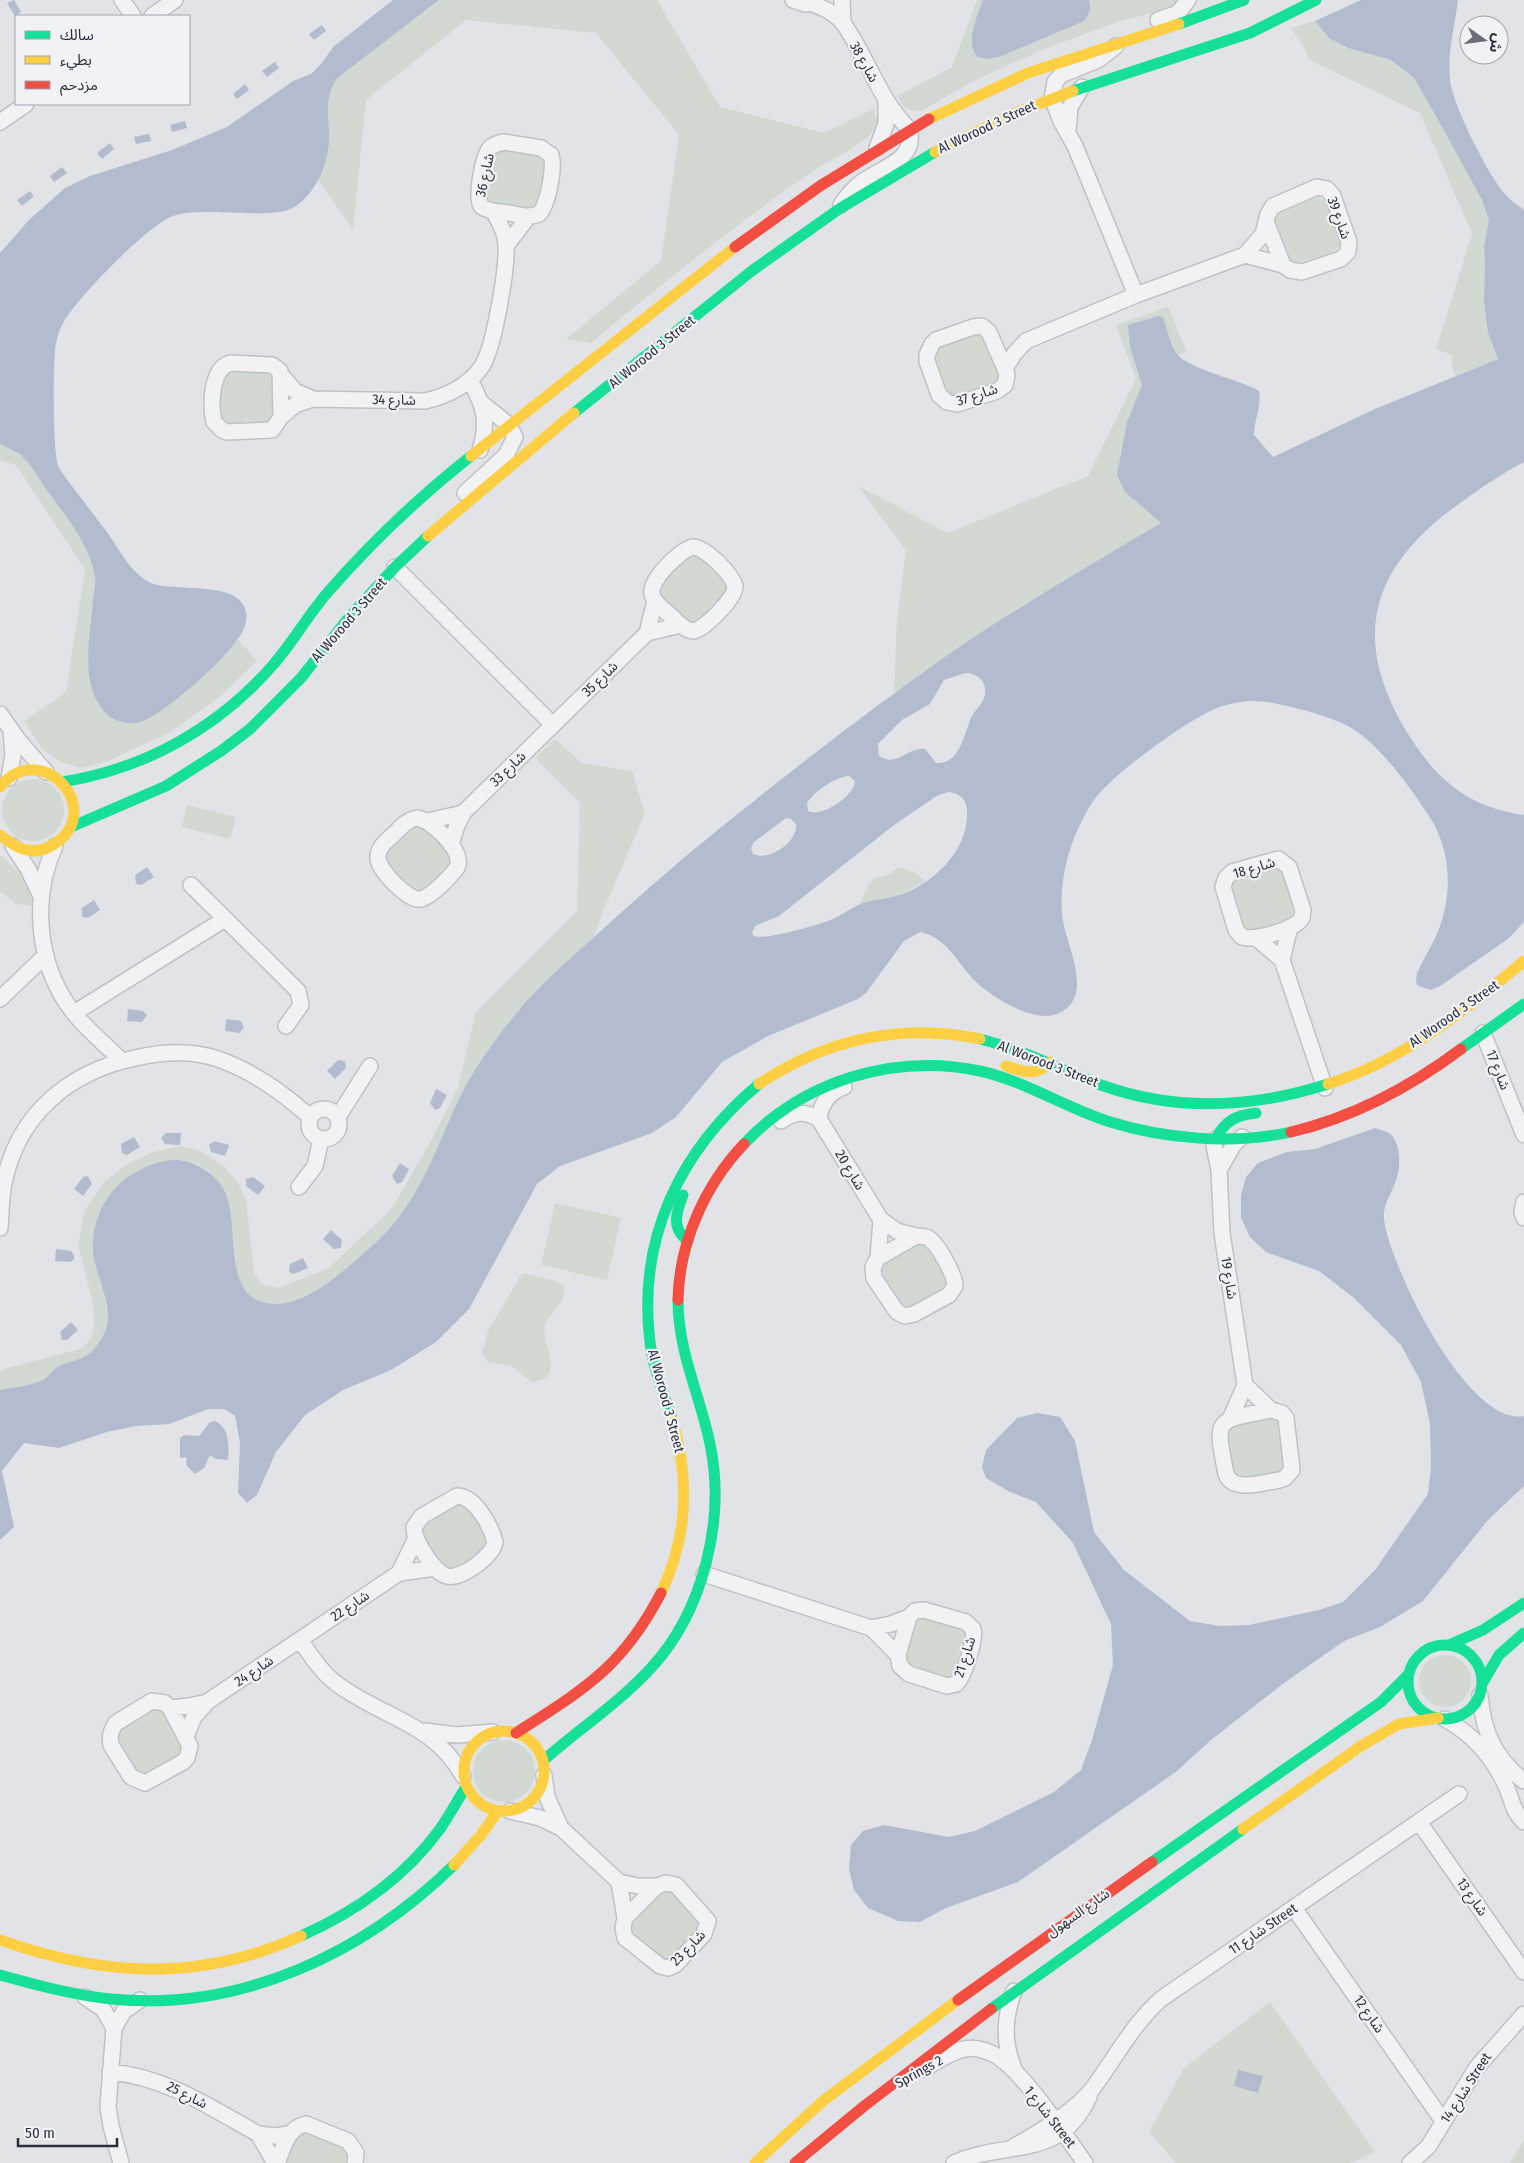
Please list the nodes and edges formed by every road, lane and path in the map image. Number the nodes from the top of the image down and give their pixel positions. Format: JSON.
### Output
{"nodes":[{"id":1,"x":122,"y":0,"type":"edge"},
{"id":2,"x":176,"y":0,"type":"edge"},
{"id":3,"x":793,"y":0,"type":"edge"},
{"id":4,"x":842,"y":0,"type":"edge"},
{"id":5,"x":1188,"y":0,"type":"edge"},
{"id":6,"x":1244,"y":0,"type":"edge"},
{"id":7,"x":1316,"y":0,"type":"edge"},
{"id":8,"x":813,"y":2,"type":"edge"},
{"id":9,"x":132,"y":15,"type":"edge"},
{"id":10,"x":154,"y":15,"type":"edge"},
{"id":11,"x":842,"y":23,"type":"junction"},
{"id":12,"x":1119,"y":42,"type":"junction"},
{"id":13,"x":1082,"y":87,"type":"junction"},
{"id":14,"x":1052,"y":98,"type":"junction"},
{"id":15,"x":886,"y":102,"type":"junction"},
{"id":16,"x":25,"y":105,"type":"edge"},
{"id":17,"x":0,"y":122,"type":"edge"},
{"id":18,"x":910,"y":129,"type":"junction"},
{"id":19,"x":1068,"y":130,"type":"junction"},
{"id":20,"x":877,"y":148,"type":"junction"},
{"id":21,"x":840,"y":209,"type":"junction"},
{"id":22,"x":493,"y":211,"type":"junction"},
{"id":23,"x":529,"y":216,"type":"junction"},
{"id":24,"x":1267,"y":224,"type":"junction"},
{"id":25,"x":506,"y":246,"type":"junction"},
{"id":26,"x":1245,"y":255,"type":"junction"},
{"id":27,"x":1283,"y":265,"type":"junction"},
{"id":28,"x":1136,"y":295,"type":"junction"},
{"id":29,"x":991,"y":336,"type":"junction"},
{"id":30,"x":1026,"y":341,"type":"junction"},
{"id":31,"x":1005,"y":370,"type":"junction"},
{"id":32,"x":282,"y":376,"type":"junction"},
{"id":33,"x":470,"y":380,"type":"junction"},
{"id":34,"x":312,"y":399,"type":"junction"},
{"id":35,"x":483,"y":404,"type":"junction"},
{"id":36,"x":281,"y":417,"type":"junction"},
{"id":37,"x":509,"y":425,"type":"junction"},
{"id":38,"x":480,"y":450,"type":"junction"},
{"id":39,"x":448,"y":517,"type":"junction"},
{"id":40,"x":395,"y":567,"type":"junction"},
{"id":41,"x":655,"y":601,"type":"junction"},
{"id":42,"x":681,"y":625,"type":"junction"},
{"id":43,"x":647,"y":633,"type":"junction"},
{"id":44,"x":0,"y":714,"type":"edge"},
{"id":45,"x":553,"y":725,"type":"junction"},
{"id":46,"x":11,"y":730,"type":"junction"},
{"id":47,"x":46,"y":772,"type":"junction"},
{"id":48,"x":5,"y":782,"type":"edge"},
{"id":49,"x":62,"y":782,"type":"junction"},
{"id":50,"x":464,"y":813,"type":"junction"},
{"id":51,"x":428,"y":821,"type":"junction"},
{"id":52,"x":71,"y":827,"type":"junction"},
{"id":53,"x":0,"y":835,"type":"edge"},
{"id":54,"x":452,"y":845,"type":"junction"},
{"id":55,"x":13,"y":846,"type":"junction"},
{"id":56,"x":55,"y":846,"type":"junction"},
{"id":57,"x":191,"y":885,"type":"dead end"},
{"id":58,"x":40,"y":894,"type":"junction"},
{"id":59,"x":224,"y":918,"type":"junction"},
{"id":60,"x":1290,"y":928,"type":"junction"},
{"id":61,"x":1256,"y":938,"type":"junction"},
{"id":62,"x":46,"y":955,"type":"junction"},
{"id":63,"x":1282,"y":960,"type":"junction"},
{"id":64,"x":1524,"y":961,"type":"edge"},
{"id":65,"x":0,"y":999,"type":"edge"},
{"id":66,"x":1524,"y":1004,"type":"edge"},
{"id":67,"x":74,"y":1013,"type":"junction"},
{"id":68,"x":286,"y":1026,"type":"dead end"},
{"id":69,"x":1483,"y":1033,"type":"junction"},
{"id":70,"x":122,"y":1061,"type":"junction"},
{"id":71,"x":1051,"y":1062,"type":"junction"},
{"id":72,"x":910,"y":1064,"type":"junction"},
{"id":73,"x":370,"y":1066,"type":"dead end"},
{"id":74,"x":964,"y":1068,"type":"junction"},
{"id":75,"x":1319,"y":1090,"type":"junction"},
{"id":76,"x":1288,"y":1107,"type":"dead end"},
{"id":77,"x":1270,"y":1111,"type":"dead end"},
{"id":78,"x":310,"y":1117,"type":"junction"},
{"id":79,"x":338,"y":1117,"type":"junction"},
{"id":80,"x":819,"y":1119,"type":"junction"},
{"id":81,"x":1524,"y":1135,"type":"edge"},
{"id":82,"x":706,"y":1137,"type":"junction"},
{"id":83,"x":1242,"y":1137,"type":"junction"},
{"id":84,"x":1216,"y":1138,"type":"junction"},
{"id":85,"x":321,"y":1139,"type":"junction"},
{"id":86,"x":730,"y":1160,"type":"junction"},
{"id":87,"x":1219,"y":1170,"type":"junction"},
{"id":88,"x":299,"y":1187,"type":"dead end"},
{"id":89,"x":1524,"y":1202,"type":"edge"},
{"id":90,"x":1524,"y":1218,"type":"edge"},
{"id":91,"x":881,"y":1220,"type":"junction"},
{"id":92,"x":0,"y":1228,"type":"edge"},
{"id":93,"x":916,"y":1236,"type":"junction"},
{"id":94,"x":688,"y":1240,"type":"junction"},
{"id":95,"x":878,"y":1258,"type":"junction"},
{"id":96,"x":1245,"y":1385,"type":"junction"},
{"id":97,"x":1270,"y":1410,"type":"junction"},
{"id":98,"x":1231,"y":1418,"type":"junction"},
{"id":99,"x":415,"y":1540,"type":"junction"},
{"id":100,"x":436,"y":1568,"type":"junction"},
{"id":101,"x":399,"y":1573,"type":"junction"},
{"id":102,"x":704,"y":1574,"type":"junction"},
{"id":103,"x":1524,"y":1603,"type":"edge"},
{"id":104,"x":909,"y":1616,"type":"junction"},
{"id":105,"x":871,"y":1628,"type":"junction"},
{"id":106,"x":1524,"y":1634,"type":"edge"},
{"id":107,"x":300,"y":1640,"type":"junction"},
{"id":108,"x":1449,"y":1645,"type":"junction"},
{"id":109,"x":898,"y":1655,"type":"junction"},
{"id":110,"x":1409,"y":1674,"type":"junction"},
{"id":111,"x":1481,"y":1690,"type":"junction"},
{"id":112,"x":207,"y":1702,"type":"junction"},
{"id":113,"x":170,"y":1708,"type":"junction"},
{"id":114,"x":1442,"y":1718,"type":"junction"},
{"id":115,"x":420,"y":1730,"type":"junction"},
{"id":116,"x":493,"y":1732,"type":"junction"},
{"id":117,"x":516,"y":1732,"type":"junction"},
{"id":118,"x":186,"y":1736,"type":"junction"},
{"id":119,"x":544,"y":1768,"type":"junction"},
{"id":120,"x":1524,"y":1780,"type":"edge"},
{"id":121,"x":465,"y":1781,"type":"junction"},
{"id":122,"x":1508,"y":1791,"type":"junction"},
{"id":123,"x":1459,"y":1794,"type":"dead end"},
{"id":124,"x":1524,"y":1809,"type":"edge"},
{"id":125,"x":504,"y":1811,"type":"junction"},
{"id":126,"x":1419,"y":1822,"type":"junction"},
{"id":127,"x":1524,"y":1822,"type":"edge"},
{"id":128,"x":561,"y":1828,"type":"junction"},
{"id":129,"x":619,"y":1882,"type":"junction"},
{"id":130,"x":657,"y":1886,"type":"junction"},
{"id":131,"x":1294,"y":1908,"type":"junction"},
{"id":132,"x":625,"y":1918,"type":"junction"},
{"id":133,"x":0,"y":1940,"type":"edge"},
{"id":134,"x":1524,"y":1972,"type":"edge"},
{"id":135,"x":0,"y":1975,"type":"edge"},
{"id":136,"x":1014,"y":1991,"type":"junction"},
{"id":137,"x":85,"y":1997,"type":"junction"},
{"id":138,"x":140,"y":2000,"type":"junction"},
{"id":139,"x":1524,"y":2014,"type":"edge"},
{"id":140,"x":114,"y":2028,"type":"junction"},
{"id":141,"x":868,"y":2067,"type":"junction"},
{"id":142,"x":1010,"y":2067,"type":"junction"},
{"id":143,"x":110,"y":2072,"type":"junction"},
{"id":144,"x":884,"y":2088,"type":"junction"},
{"id":145,"x":1092,"y":2089,"type":"junction"},
{"id":146,"x":868,"y":2100,"type":"junction"},
{"id":147,"x":1053,"y":2120,"type":"junction"},
{"id":148,"x":1444,"y":2121,"type":"junction"},
{"id":149,"x":1063,"y":2133,"type":"junction"},
{"id":150,"x":258,"y":2134,"type":"junction"},
{"id":151,"x":290,"y":2134,"type":"junction"},
{"id":152,"x":1013,"y":2148,"type":"junction"},
{"id":153,"x":120,"y":2163,"type":"edge"},
{"id":154,"x":276,"y":2163,"type":"edge"},
{"id":155,"x":355,"y":2163,"type":"edge"},
{"id":156,"x":755,"y":2163,"type":"edge"},
{"id":157,"x":794,"y":2163,"type":"edge"},
{"id":158,"x":954,"y":2163,"type":"edge"},
{"id":159,"x":1085,"y":2163,"type":"edge"},
{"id":160,"x":1410,"y":2163,"type":"edge"}],
"edges":[{"from":1,"to":9,"type":"street"},
{"from":2,"to":10,"type":"street"},
{"from":3,"to":8,"type":"street","name":"شارع 38"},
{"from":4,"to":11,"type":"street","name":"شارع 38"},
{"from":5,"to":12,"type":"street"},
{"from":6,"to":12,"type":"street"},
{"from":7,"to":13,"type":"street","name":"Al Worood 3 Street"},
{"from":8,"to":11,"type":"street","name":"شارع 38"},
{"from":11,"to":15,"type":"street","name":"شارع 38"},
{"from":12,"to":14,"type":"street"},
{"from":12,"to":18,"type":"street"},
{"from":13,"to":14,"type":"street","name":"Al Worood 3 Street"},
{"from":13,"to":19,"type":"street"},
{"from":14,"to":19,"type":"street"},
{"from":14,"to":21,"type":"street","name":"Al Worood 3 Street"},
{"from":15,"to":18,"type":"street","name":"شارع 38"},
{"from":15,"to":20,"type":"street"},
{"from":16,"to":17,"type":"street"},
{"from":18,"to":20,"type":"street"},
{"from":18,"to":21,"type":"street"},
{"from":19,"to":28,"type":"street"},
{"from":20,"to":37,"type":"street"},
{"from":21,"to":39,"type":"street","name":"Al Worood 3 Street"},
{"from":22,"to":23,"type":"street","name":"شارع 36"},
{"from":22,"to":23,"type":"street","name":"شارع 36"},
{"from":22,"to":25,"type":"street","name":"شارع 36"},
{"from":23,"to":25,"type":"street","name":"شارع 36"},
{"from":24,"to":26,"type":"street","name":"شارع 39"},
{"from":24,"to":27,"type":"street"},
{"from":24,"to":27,"type":"street","name":"شارع 39"},
{"from":25,"to":33,"type":"street","name":"شارع 36"},
{"from":26,"to":27,"type":"street","name":"شارع 39"},
{"from":26,"to":28,"type":"street","name":"شارع 39"},
{"from":28,"to":30,"type":"street","name":"شارع 37"},
{"from":29,"to":30,"type":"street","name":"شارع 37"},
{"from":29,"to":31,"type":"street","name":"شارع 37"},
{"from":29,"to":31,"type":"street","name":"شارع 37"},
{"from":30,"to":31,"type":"street","name":"شارع 37"},
{"from":32,"to":34,"type":"street","name":"شارع 34"},
{"from":32,"to":36,"type":"street"},
{"from":32,"to":36,"type":"street","name":"شارع 34"},
{"from":33,"to":34,"type":"street","name":"شارع 34"},
{"from":33,"to":35,"type":"street"},
{"from":34,"to":36,"type":"street","name":"شارع 34"},
{"from":35,"to":37,"type":"street"},
{"from":35,"to":38,"type":"street"},
{"from":37,"to":38,"type":"street"},
{"from":37,"to":39,"type":"street"},
{"from":38,"to":49,"type":"street"},
{"from":39,"to":40,"type":"street","name":"Al Worood 3 Street"},
{"from":40,"to":45,"type":"street"},
{"from":40,"to":52,"type":"street","name":"Al Worood 3 Street"},
{"from":41,"to":42,"type":"street"},
{"from":41,"to":42,"type":"street"},
{"from":41,"to":43,"type":"street"},
{"from":42,"to":43,"type":"street"},
{"from":43,"to":45,"type":"street","name":"شارع 35"},
{"from":44,"to":46,"type":"street"},
{"from":45,"to":50,"type":"street","name":"شارع 33"},
{"from":46,"to":47,"type":"street"},
{"from":46,"to":48,"type":"street"},
{"from":47,"to":48,"type":"street"},
{"from":47,"to":49,"type":"street"},
{"from":49,"to":52,"type":"street"},
{"from":50,"to":51,"type":"street","name":"شارع 33"},
{"from":50,"to":54,"type":"street","name":"شارع 33"},
{"from":51,"to":54,"type":"street"},
{"from":51,"to":54,"type":"street","name":"شارع 33"},
{"from":52,"to":56,"type":"street"},
{"from":53,"to":55,"type":"street"},
{"from":55,"to":56,"type":"street"},
{"from":55,"to":58,"type":"street"},
{"from":56,"to":58,"type":"street"},
{"from":57,"to":59,"type":"street"},
{"from":58,"to":62,"type":"street"},
{"from":59,"to":67,"type":"street"},
{"from":59,"to":68,"type":"street"},
{"from":60,"to":61,"type":"street"},
{"from":60,"to":61,"type":"street","name":"شارع 18"},
{"from":60,"to":63,"type":"street","name":"شارع 18"},
{"from":61,"to":63,"type":"street","name":"شارع 18"},
{"from":62,"to":65,"type":"street"},
{"from":62,"to":67,"type":"street"},
{"from":63,"to":75,"type":"street"},
{"from":64,"to":75,"type":"street","name":"Al Worood 3 Street"},
{"from":66,"to":69,"type":"street","name":"Al Worood 3 Street"},
{"from":67,"to":70,"type":"street"},
{"from":69,"to":81,"type":"street","name":"شارع 17"},
{"from":69,"to":83,"type":"street","name":"Al Worood 3 Street"},
{"from":70,"to":78,"type":"street"},
{"from":70,"to":92,"type":"street"},
{"from":71,"to":74,"type":"street"},
{"from":71,"to":75,"type":"street","name":"Al Worood 3 Street"},
{"from":71,"to":82,"type":"street","name":"Al Worood 3 Street"},
{"from":72,"to":74,"type":"street","name":"Al Worood 3 Street"},
{"from":72,"to":80,"type":"street"},
{"from":72,"to":86,"type":"street","name":"Al Worood 3 Street"},
{"from":73,"to":79,"type":"street"},
{"from":74,"to":84,"type":"street","name":"Al Worood 3 Street"},
{"from":75,"to":76,"type":"street"},
{"from":77,"to":84,"type":"street"},
{"from":78,"to":79,"type":"street"},
{"from":78,"to":85,"type":"street"},
{"from":79,"to":85,"type":"street"},
{"from":80,"to":86,"type":"street"},
{"from":80,"to":91,"type":"street","name":"شارع 20"},
{"from":82,"to":94,"type":"street"},
{"from":82,"to":117,"type":"street","name":"Al Worood 3 Street"},
{"from":83,"to":84,"type":"street","name":"Al Worood 3 Street"},
{"from":83,"to":87,"type":"street"},
{"from":84,"to":87,"type":"street","name":"شارع 19"},
{"from":85,"to":88,"type":"street"},
{"from":86,"to":94,"type":"street","name":"Al Worood 3 Street"},
{"from":87,"to":96,"type":"street","name":"شارع 19"},
{"from":89,"to":90,"type":"street"},
{"from":91,"to":93,"type":"street","name":"شارع 20"},
{"from":91,"to":95,"type":"street","name":"شارع 20"},
{"from":93,"to":95,"type":"street"},
{"from":93,"to":95,"type":"street","name":"شارع 20"},
{"from":94,"to":102,"type":"street","name":"Al Worood 3 Street"},
{"from":96,"to":97,"type":"street"},
{"from":96,"to":98,"type":"street"},
{"from":97,"to":98,"type":"street"},
{"from":97,"to":98,"type":"street"},
{"from":99,"to":100,"type":"street"},
{"from":99,"to":100,"type":"street","name":"شارع 22"},
{"from":99,"to":101,"type":"street","name":"شارع 22"},
{"from":100,"to":101,"type":"street","name":"شارع 22"},
{"from":101,"to":107,"type":"street","name":"شارع 22"},
{"from":102,"to":105,"type":"street","name":"شارع 21"},
{"from":102,"to":119,"type":"street","name":"Al Worood 3 Street"},
{"from":103,"to":108,"type":"street"},
{"from":104,"to":105,"type":"street","name":"شارع 21"},
{"from":104,"to":109,"type":"street"},
{"from":104,"to":109,"type":"street","name":"شارع 21"},
{"from":105,"to":109,"type":"street","name":"شارع 21"},
{"from":106,"to":111,"type":"street"},
{"from":107,"to":112,"type":"street","name":"شارع 24"},
{"from":107,"to":115,"type":"street"},
{"from":108,"to":110,"type":"street"},
{"from":108,"to":111,"type":"street"},
{"from":110,"to":114,"type":"street"},
{"from":110,"to":141,"type":"street","name":"شارع السهول"},
{"from":111,"to":114,"type":"street"},
{"from":111,"to":120,"type":"street"},
{"from":112,"to":113,"type":"street","name":"شارع 24"},
{"from":112,"to":118,"type":"street","name":"شارع 24"},
{"from":113,"to":118,"type":"street"},
{"from":113,"to":118,"type":"street","name":"شارع 24"},
{"from":114,"to":122,"type":"street"},
{"from":114,"to":136,"type":"street","name":"شارع السهول"},
{"from":115,"to":116,"type":"street"},
{"from":115,"to":121,"type":"street"},
{"from":116,"to":117,"type":"street"},
{"from":116,"to":121,"type":"street"},
{"from":117,"to":119,"type":"street"},
{"from":119,"to":125,"type":"street"},
{"from":119,"to":128,"type":"street"},
{"from":120,"to":122,"type":"street"},
{"from":121,"to":125,"type":"street"},
{"from":121,"to":133,"type":"street"},
{"from":122,"to":124,"type":"street"},
{"from":122,"to":127,"type":"street"},
{"from":123,"to":126,"type":"street","name":"شارع 11 Street"},
{"from":125,"to":128,"type":"street"},
{"from":125,"to":138,"type":"street"},
{"from":126,"to":131,"type":"street","name":"شارع 11 Street"},
{"from":126,"to":134,"type":"street","name":"شارع 13"},
{"from":128,"to":129,"type":"street"},
{"from":129,"to":130,"type":"street","name":"شارع 23"},
{"from":129,"to":132,"type":"street","name":"شارع 23"},
{"from":130,"to":132,"type":"street"},
{"from":130,"to":132,"type":"street","name":"شارع 23"},
{"from":131,"to":145,"type":"street","name":"شارع 11 Street"},
{"from":131,"to":148,"type":"street","name":"شارع 12"},
{"from":135,"to":137,"type":"street"},
{"from":136,"to":142,"type":"street"},
{"from":136,"to":144,"type":"street","name":"شارع السهول"},
{"from":137,"to":138,"type":"street"},
{"from":137,"to":140,"type":"street"},
{"from":138,"to":140,"type":"street"},
{"from":139,"to":148,"type":"street","name":"شارع 14 Street"},
{"from":140,"to":143,"type":"street"},
{"from":141,"to":146,"type":"street"},
{"from":141,"to":156,"type":"street","name":"شارع السهول"},
{"from":142,"to":144,"type":"street","name":"Springs 2"},
{"from":142,"to":147,"type":"street","name":"شارع 1 Street"},
{"from":143,"to":150,"type":"street","name":"شارع 25"},
{"from":143,"to":153,"type":"street"},
{"from":144,"to":146,"type":"street","name":"شارع السهول"},
{"from":145,"to":147,"type":"street","name":"شارع 11 Street"},
{"from":145,"to":149,"type":"street","name":"شارع 11 Street"},
{"from":146,"to":157,"type":"street","name":"شارع السهول"},
{"from":147,"to":149,"type":"street","name":"شارع 1 Street"},
{"from":147,"to":152,"type":"street","name":"شارع 11 Street"},
{"from":148,"to":160,"type":"street","name":"شارع 14 Street"},
{"from":149,"to":152,"type":"street"},
{"from":149,"to":159,"type":"street","name":"شارع 1 Street"},
{"from":150,"to":151,"type":"street","name":"شارع 25"},
{"from":150,"to":154,"type":"street"},
{"from":151,"to":154,"type":"street"},
{"from":151,"to":155,"type":"street","name":"شارع 25"},
{"from":152,"to":158,"type":"street"}]}
